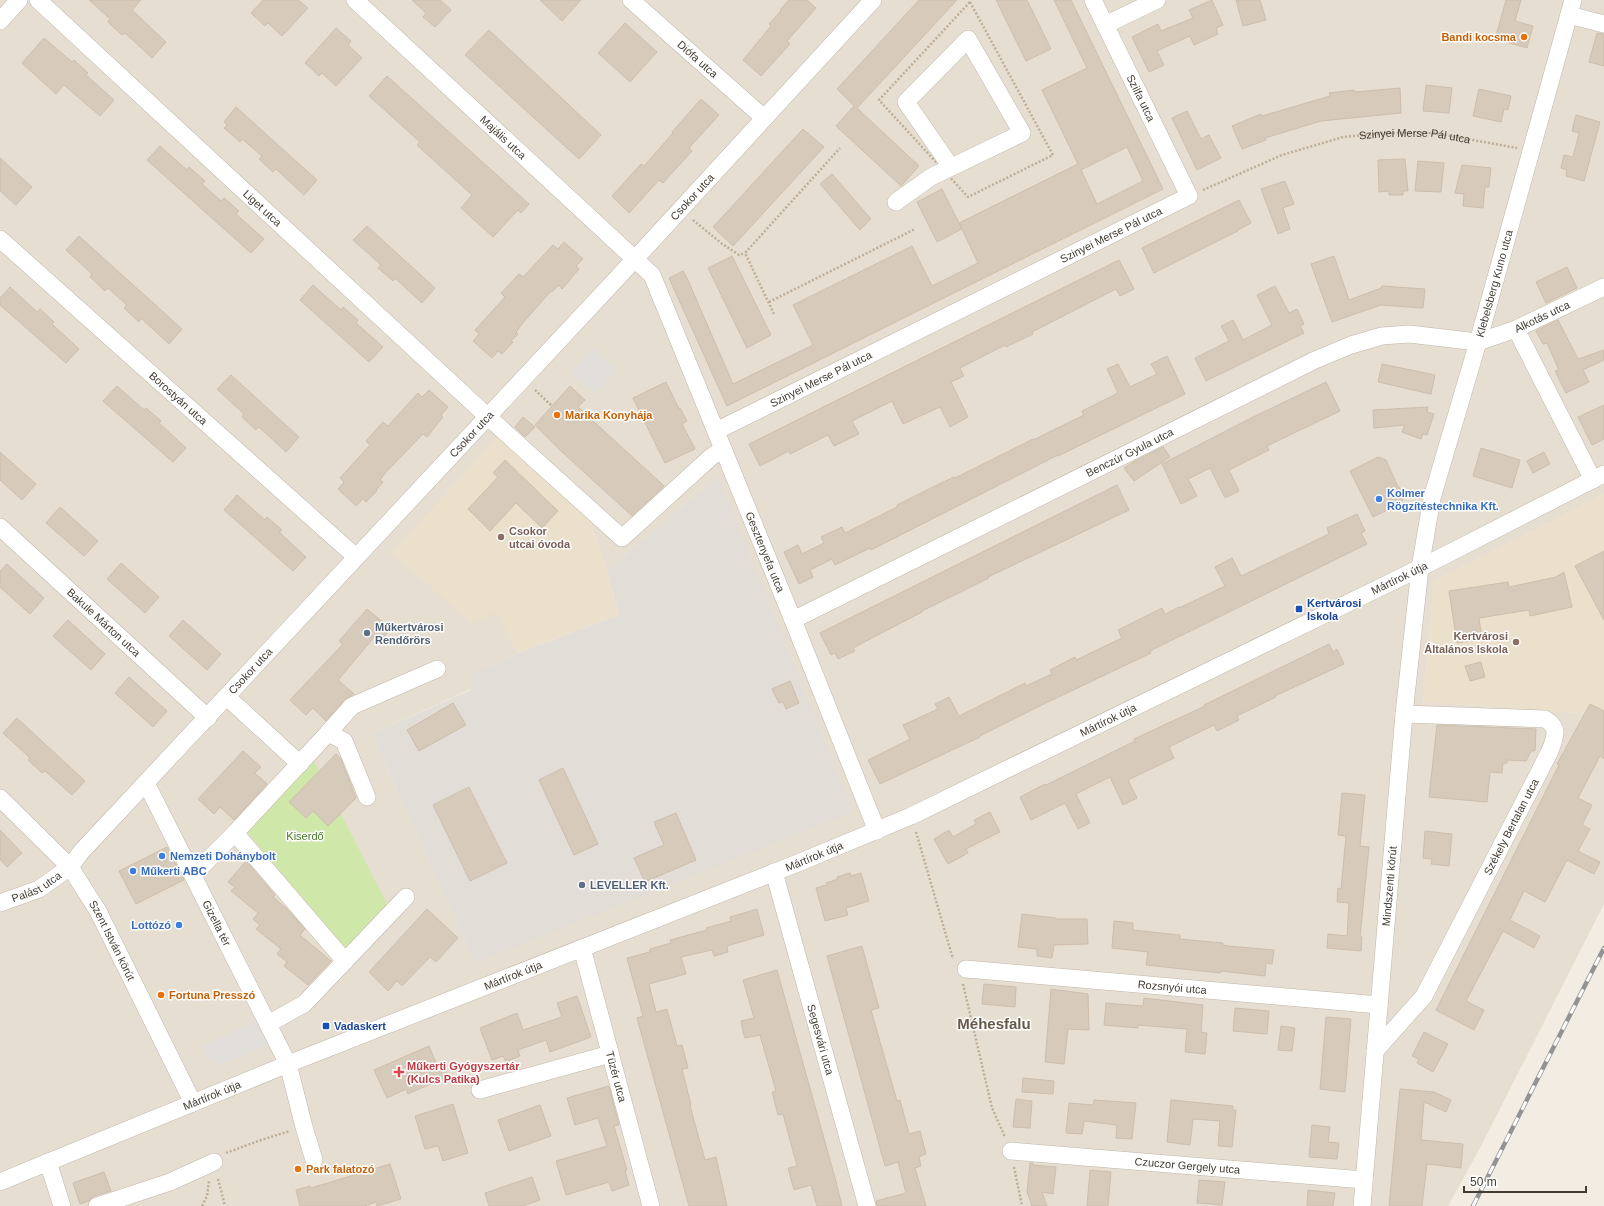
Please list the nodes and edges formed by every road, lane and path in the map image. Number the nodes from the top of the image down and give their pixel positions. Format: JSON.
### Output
{"nodes":[{"id":1,"x":19,"y":0,"type":"edge"},
{"id":2,"x":38,"y":0,"type":"edge"},
{"id":3,"x":355,"y":0,"type":"edge"},
{"id":4,"x":631,"y":0,"type":"edge"},
{"id":5,"x":873,"y":0,"type":"edge"},
{"id":6,"x":1093,"y":0,"type":"edge"},
{"id":7,"x":1157,"y":0,"type":"edge"},
{"id":8,"x":971,"y":1,"type":"edge"},
{"id":9,"x":1571,"y":7,"type":"edge"},
{"id":10,"x":0,"y":21,"type":"edge"},
{"id":11,"x":1106,"y":24,"type":"junction"},
{"id":12,"x":1604,"y":24,"type":"edge"},
{"id":13,"x":764,"y":118,"type":"junction"},
{"id":14,"x":840,"y":148,"type":"dead end"},
{"id":15,"x":1531,"y":150,"type":"junction"},
{"id":16,"x":947,"y":169,"type":"junction"},
{"id":17,"x":1189,"y":196,"type":"junction"},
{"id":18,"x":896,"y":202,"type":"dead end"},
{"id":19,"x":680,"y":210,"type":"junction"},
{"id":20,"x":916,"y":229,"type":"dead end"},
{"id":21,"x":0,"y":239,"type":"edge"},
{"id":22,"x":744,"y":252,"type":"junction"},
{"id":23,"x":635,"y":259,"type":"junction"},
{"id":24,"x":652,"y":275,"type":"joint"},
{"id":25,"x":1604,"y":287,"type":"edge"},
{"id":26,"x":769,"y":302,"type":"junction"},
{"id":27,"x":774,"y":314,"type":"dead end"},
{"id":28,"x":1516,"y":329,"type":"junction"},
{"id":29,"x":1478,"y":342,"type":"junction"},
{"id":30,"x":523,"y":378,"type":"junction"},
{"id":31,"x":552,"y":406,"type":"dead end"},
{"id":32,"x":488,"y":416,"type":"junction"},
{"id":33,"x":716,"y":431,"type":"junction"},
{"id":34,"x":723,"y":448,"type":"junction"},
{"id":35,"x":1598,"y":477,"type":"edge"},
{"id":36,"x":0,"y":527,"type":"edge"},
{"id":37,"x":356,"y":557,"type":"junction"},
{"id":38,"x":1420,"y":568,"type":"junction"},
{"id":39,"x":793,"y":620,"type":"junction"},
{"id":40,"x":437,"y":669,"type":"dead end"},
{"id":41,"x":226,"y":696,"type":"junction"},
{"id":42,"x":1404,"y":714,"type":"junction"},
{"id":43,"x":208,"y":718,"type":"junction"},
{"id":44,"x":328,"y":733,"type":"junction"},
{"id":45,"x":300,"y":764,"type":"junction"},
{"id":46,"x":146,"y":783,"type":"junction"},
{"id":47,"x":367,"y":797,"type":"dead end"},
{"id":48,"x":0,"y":798,"type":"edge"},
{"id":49,"x":911,"y":816,"type":"junction"},
{"id":50,"x":877,"y":831,"type":"junction"},
{"id":51,"x":235,"y":833,"type":"junction"},
{"id":52,"x":70,"y":868,"type":"junction"},
{"id":53,"x":774,"y":872,"type":"junction"},
{"id":54,"x":193,"y":875,"type":"junction"},
{"id":55,"x":406,"y":897,"type":"dead end"},
{"id":56,"x":0,"y":903,"type":"edge"},
{"id":57,"x":582,"y":948,"type":"junction"},
{"id":58,"x":345,"y":961,"type":"junction"},
{"id":59,"x":966,"y":969,"type":"junction"},
{"id":60,"x":1379,"y":1005,"type":"junction"},
{"id":61,"x":268,"y":1024,"type":"junction"},
{"id":62,"x":1375,"y":1051,"type":"junction"},
{"id":63,"x":610,"y":1054,"type":"junction"},
{"id":64,"x":288,"y":1064,"type":"junction"},
{"id":65,"x":480,"y":1090,"type":"dead end"},
{"id":66,"x":193,"y":1103,"type":"junction"},
{"id":67,"x":304,"y":1127,"type":"junction"},
{"id":68,"x":1011,"y":1152,"type":"junction"},
{"id":69,"x":314,"y":1160,"type":"dead end"},
{"id":70,"x":48,"y":1162,"type":"junction"},
{"id":71,"x":214,"y":1162,"type":"junction"},
{"id":72,"x":1364,"y":1180,"type":"junction"},
{"id":73,"x":0,"y":1182,"type":"edge"},
{"id":74,"x":62,"y":1206,"type":"edge"},
{"id":75,"x":97,"y":1206,"type":"edge"},
{"id":76,"x":225,"y":1206,"type":"edge"},
{"id":77,"x":651,"y":1206,"type":"edge"},
{"id":78,"x":867,"y":1206,"type":"edge"},
{"id":79,"x":1022,"y":1206,"type":"edge"},
{"id":80,"x":1362,"y":1206,"type":"edge"}],
"edges":[{"from":1,"to":10,"type":"street"},
{"from":2,"to":32,"type":"street","name":"Liget utca"},
{"from":3,"to":23,"type":"street","name":"Majális utca"},
{"from":4,"to":13,"type":"street","name":"Diófa utca"},
{"from":5,"to":13,"type":"street","name":"Csokor utca"},
{"from":6,"to":11,"type":"street","name":"Szilfa utca"},
{"from":7,"to":11,"type":"street"},
{"from":8,"to":16,"type":"path"},
{"from":8,"to":16,"type":"path"},
{"from":9,"to":12,"type":"street"},
{"from":9,"to":15,"type":"street","name":"Klebelsberg Kuno utca"},
{"from":11,"to":17,"type":"street","name":"Szilfa utca"},
{"from":13,"to":19,"type":"street","name":"Csokor utca"},
{"from":14,"to":22,"type":"path"},
{"from":15,"to":17,"type":"path","name":"Szinyei Merse Pál utca"},
{"from":15,"to":29,"type":"street","name":"Klebelsberg Kuno utca"},
{"from":16,"to":16,"type":"street"},
{"from":16,"to":18,"type":"street"},
{"from":17,"to":33,"type":"street","name":"Szinyei Merse Pál utca"},
{"from":19,"to":22,"type":"path"},
{"from":19,"to":23,"type":"street","name":"Csokor utca"},
{"from":20,"to":26,"type":"path"},
{"from":21,"to":37,"type":"street","name":"Borostyán utca"},
{"from":22,"to":26,"type":"path"},
{"from":23,"to":24,"type":"street","name":"Majális utca"},
{"from":23,"to":30,"type":"street","name":"Csokor utca"},
{"from":24,"to":33,"type":"street","name":"Gesztenyefa utca"},
{"from":25,"to":28,"type":"street","name":"Alkotás utca"},
{"from":26,"to":27,"type":"path"},
{"from":28,"to":29,"type":"street","name":"Alkotás utca"},
{"from":28,"to":35,"type":"street"},
{"from":29,"to":38,"type":"street","name":"Klebelsberg Kuno utca"},
{"from":29,"to":39,"type":"street","name":"Benczúr Gyula utca"},
{"from":30,"to":31,"type":"path"},
{"from":30,"to":32,"type":"street","name":"Csokor utca"},
{"from":32,"to":34,"type":"street","name":"Liget utca"},
{"from":32,"to":37,"type":"street","name":"Csokor utca"},
{"from":33,"to":34,"type":"street","name":"Gesztenyefa utca"},
{"from":34,"to":39,"type":"street","name":"Gesztenyefa utca"},
{"from":35,"to":38,"type":"street","name":"Mártírok útja"},
{"from":36,"to":43,"type":"street","name":"Bakule Márton utca"},
{"from":37,"to":41,"type":"street","name":"Csokor utca"},
{"from":38,"to":42,"type":"street","name":"Mindszenti körút"},
{"from":38,"to":49,"type":"street","name":"Mártírok útja"},
{"from":39,"to":50,"type":"street","name":"Gesztenyefa utca"},
{"from":40,"to":44,"type":"street"},
{"from":41,"to":43,"type":"street","name":"Csokor utca"},
{"from":41,"to":45,"type":"street"},
{"from":42,"to":60,"type":"street","name":"Mindszenti körút"},
{"from":42,"to":62,"type":"street","name":"Székely Bertalan utca"},
{"from":43,"to":46,"type":"street","name":"Csokor utca"},
{"from":44,"to":45,"type":"street"},
{"from":44,"to":47,"type":"street"},
{"from":45,"to":51,"type":"street"},
{"from":46,"to":52,"type":"street","name":"Csokor utca"},
{"from":46,"to":54,"type":"street","name":"Gizella tér"},
{"from":48,"to":52,"type":"street","name":"Szent István körút"},
{"from":49,"to":50,"type":"street","name":"Mártírok útja"},
{"from":49,"to":59,"type":"path"},
{"from":50,"to":53,"type":"street","name":"Mártírok útja"},
{"from":51,"to":54,"type":"street"},
{"from":51,"to":58,"type":"street"},
{"from":52,"to":56,"type":"street","name":"Palást utca"},
{"from":52,"to":66,"type":"street","name":"Szent István körút"},
{"from":53,"to":57,"type":"street","name":"Mártírok útja"},
{"from":53,"to":78,"type":"street","name":"Segesvári utca"},
{"from":54,"to":61,"type":"street","name":"Gizella tér"},
{"from":55,"to":58,"type":"street"},
{"from":57,"to":63,"type":"street","name":"Tüzér utca"},
{"from":57,"to":64,"type":"street","name":"Mártírok útja"},
{"from":58,"to":61,"type":"street"},
{"from":59,"to":60,"type":"street","name":"Rozsnyói utca"},
{"from":59,"to":68,"type":"path"},
{"from":60,"to":62,"type":"street","name":"Mindszenti körút"},
{"from":61,"to":64,"type":"street","name":"Gizella tér"},
{"from":62,"to":72,"type":"street","name":"Mindszenti körút"},
{"from":63,"to":65,"type":"street"},
{"from":63,"to":77,"type":"street","name":"Tüzér utca"},
{"from":64,"to":66,"type":"street","name":"Mártírok útja"},
{"from":64,"to":67,"type":"street","name":"Gizella tér"},
{"from":66,"to":70,"type":"street","name":"Mártírok útja"},
{"from":67,"to":69,"type":"street","name":"Gizella tér"},
{"from":67,"to":71,"type":"path"},
{"from":68,"to":72,"type":"street","name":"Czuczor Gergely utca"},
{"from":68,"to":79,"type":"path"},
{"from":70,"to":73,"type":"street","name":"Mártírok útja"},
{"from":70,"to":74,"type":"street"},
{"from":71,"to":75,"type":"street"},
{"from":71,"to":76,"type":"path"},
{"from":72,"to":80,"type":"street","name":"Mindszenti körút"}]}
